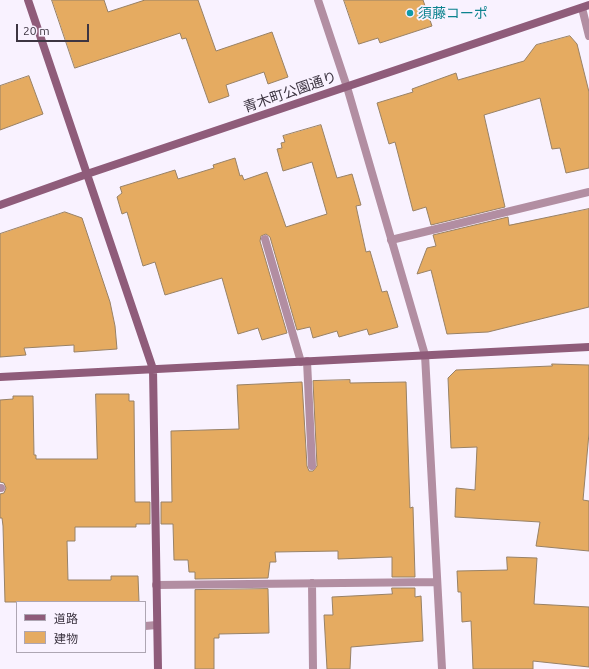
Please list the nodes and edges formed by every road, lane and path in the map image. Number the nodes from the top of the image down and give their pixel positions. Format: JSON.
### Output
{"nodes":[{"id":1,"x":28,"y":0,"type":"edge"},
{"id":2,"x":318,"y":0,"type":"edge"},
{"id":3,"x":586,"y":6,"type":"edge"},
{"id":4,"x":589,"y":36,"type":"edge"},
{"id":5,"x":347,"y":87,"type":"junction"},
{"id":6,"x":87,"y":174,"type":"junction"},
{"id":7,"x":589,"y":192,"type":"edge"},
{"id":8,"x":0,"y":205,"type":"edge"},
{"id":9,"x":265,"y":239,"type":"dead end"},
{"id":10,"x":391,"y":240,"type":"junction"},
{"id":11,"x":589,"y":347,"type":"edge"},
{"id":12,"x":425,"y":355,"type":"junction"},
{"id":13,"x":304,"y":362,"type":"junction"},
{"id":14,"x":153,"y":369,"type":"junction"},
{"id":15,"x":0,"y":378,"type":"edge"},
{"id":16,"x":312,"y":466,"type":"dead end"},
{"id":17,"x":436,"y":582,"type":"junction"},
{"id":18,"x":312,"y":583,"type":"junction"},
{"id":19,"x":156,"y":585,"type":"junction"},
{"id":20,"x":157,"y":625,"type":"junction"},
{"id":21,"x":146,"y":626,"type":"edge"},
{"id":22,"x":158,"y":669,"type":"edge"},
{"id":23,"x":313,"y":669,"type":"edge"},
{"id":24,"x":442,"y":669,"type":"edge"}],
"edges":[{"from":1,"to":6,"type":"street"},
{"from":2,"to":5,"type":"street"},
{"from":3,"to":4,"type":"street"},
{"from":3,"to":5,"type":"street","name":"青木町公園通り"},
{"from":5,"to":6,"type":"street","name":"青木町公園通り"},
{"from":5,"to":10,"type":"street"},
{"from":6,"to":8,"type":"street","name":"青木町公園通り"},
{"from":6,"to":14,"type":"street"},
{"from":7,"to":10,"type":"street"},
{"from":9,"to":13,"type":"street"},
{"from":10,"to":12,"type":"street"},
{"from":11,"to":12,"type":"street"},
{"from":12,"to":13,"type":"street"},
{"from":12,"to":17,"type":"street"},
{"from":13,"to":14,"type":"street"},
{"from":13,"to":16,"type":"street"},
{"from":14,"to":15,"type":"street"},
{"from":14,"to":19,"type":"street"},
{"from":17,"to":18,"type":"street"},
{"from":17,"to":24,"type":"street"},
{"from":18,"to":19,"type":"street"},
{"from":18,"to":23,"type":"street"},
{"from":19,"to":20,"type":"street"},
{"from":20,"to":21,"type":"street"},
{"from":20,"to":22,"type":"street"}]}
